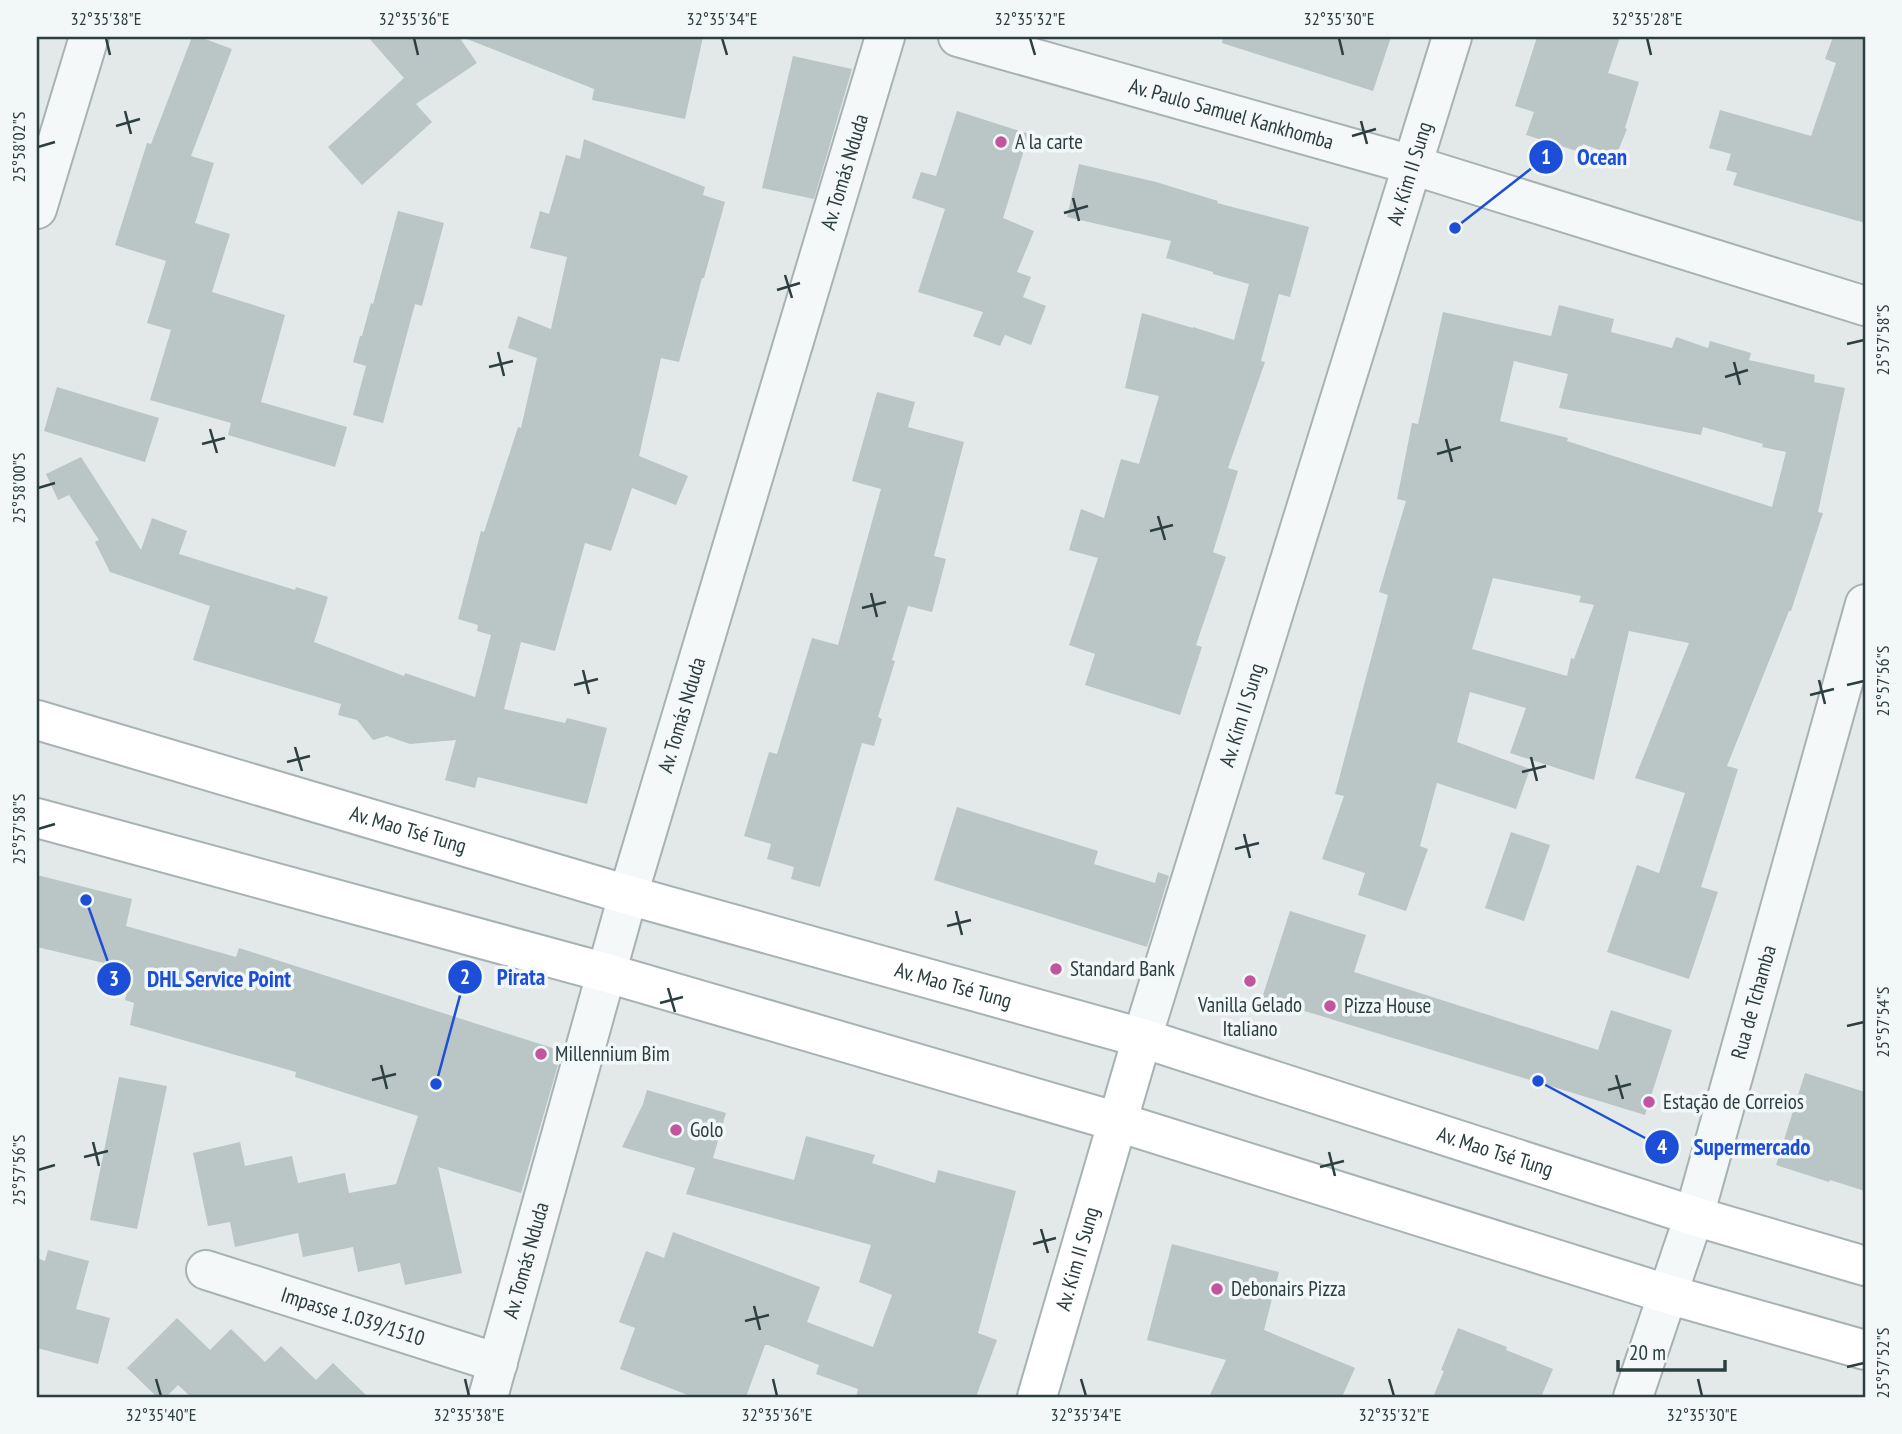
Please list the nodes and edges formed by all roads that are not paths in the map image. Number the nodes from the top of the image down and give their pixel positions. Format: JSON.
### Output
{"nodes":[{"id":1,"x":89,"y":37,"type":"edge"},
{"id":2,"x":885,"y":37,"type":"edge"},
{"id":3,"x":958,"y":37,"type":"edge"},
{"id":4,"x":1452,"y":37,"type":"edge"},
{"id":5,"x":1412,"y":165,"type":"junction"},
{"id":6,"x":37,"y":209,"type":"edge"},
{"id":7,"x":1865,"y":306,"type":"edge"},
{"id":8,"x":1865,"y":604,"type":"edge"},
{"id":9,"x":37,"y":720,"type":"edge"},
{"id":10,"x":37,"y":818,"type":"edge"},
{"id":11,"x":628,"y":895,"type":"junction"},
{"id":12,"x":607,"y":973,"type":"junction"},
{"id":13,"x":1142,"y":1038,"type":"junction"},
{"id":14,"x":1118,"y":1122,"type":"junction"},
{"id":15,"x":1694,"y":1216,"type":"junction"},
{"id":16,"x":1865,"y":1266,"type":"edge"},
{"id":17,"x":206,"y":1270,"type":"dead end"},
{"id":18,"x":1667,"y":1294,"type":"junction"},
{"id":19,"x":1865,"y":1350,"type":"edge"},
{"id":20,"x":493,"y":1380,"type":"edge"},
{"id":21,"x":1037,"y":1397,"type":"edge"},
{"id":22,"x":1633,"y":1397,"type":"edge"}],
"edges":[{"from":1,"to":6,"type":"street"},
{"from":2,"to":11,"type":"street","name":"Av. Tomás Nduda"},
{"from":3,"to":5,"type":"street","name":"Av. Paulo Samuel Kankhomba"},
{"from":4,"to":5,"type":"street","name":"Av. Kim II Sung"},
{"from":5,"to":7,"type":"street","name":"Av. Paulo Samuel Kankhomba"},
{"from":5,"to":13,"type":"street","name":"Av. Kim II Sung"},
{"from":8,"to":15,"type":"street","name":"Rua de Tchamba"},
{"from":9,"to":11,"type":"main road","name":"Av. Mao Tsé Tung"},
{"from":10,"to":12,"type":"main road"},
{"from":11,"to":12,"type":"street","name":"Av. Tomás Nduda"},
{"from":11,"to":13,"type":"main road","name":"Av. Mao Tsé Tung"},
{"from":12,"to":14,"type":"main road"},
{"from":12,"to":20,"type":"street","name":"Av. Tomás Nduda"},
{"from":13,"to":14,"type":"main road","name":"Av. Kim II Sung"},
{"from":13,"to":15,"type":"main road","name":"Av. Mao Tsé Tung"},
{"from":14,"to":18,"type":"main road"},
{"from":14,"to":21,"type":"main road","name":"Av. Kim II Sung"},
{"from":15,"to":16,"type":"main road","name":"Av. Mao Tsé Tung"},
{"from":15,"to":18,"type":"street","name":"Rua de Tchamba"},
{"from":17,"to":20,"type":"street","name":"Impasse 1.039/1510"},
{"from":18,"to":19,"type":"main road"},
{"from":18,"to":22,"type":"street","name":"Rua de Tchamba"}]}
